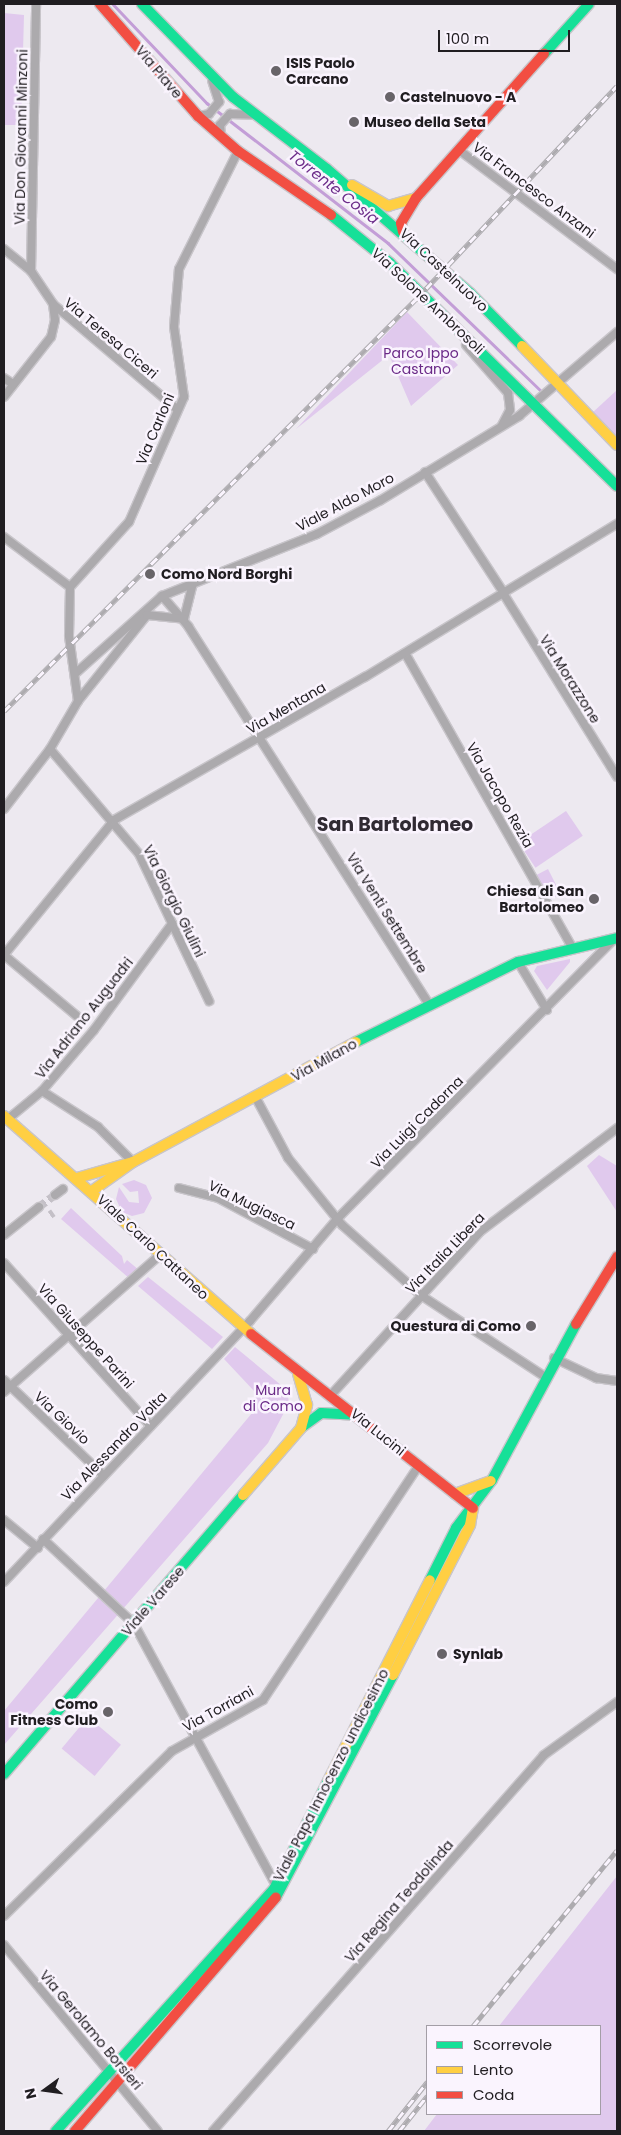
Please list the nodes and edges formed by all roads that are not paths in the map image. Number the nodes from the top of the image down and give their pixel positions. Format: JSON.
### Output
{"nodes":[{"id":1,"x":36,"y":4,"type":"edge"},
{"id":2,"x":100,"y":4,"type":"edge"},
{"id":3,"x":142,"y":4,"type":"edge"},
{"id":4,"x":588,"y":4,"type":"edge"},
{"id":5,"x":208,"y":73,"type":"junction"},
{"id":6,"x":198,"y":116,"type":"junction"},
{"id":7,"x":256,"y":116,"type":"junction"},
{"id":8,"x":222,"y":137,"type":"junction"},
{"id":9,"x":459,"y":150,"type":"junction"},
{"id":10,"x":236,"y":153,"type":"junction"},
{"id":11,"x":327,"y":169,"type":"junction"},
{"id":12,"x":416,"y":198,"type":"junction"},
{"id":13,"x":403,"y":232,"type":"junction"},
{"id":14,"x":4,"y":249,"type":"edge"},
{"id":15,"x":617,"y":269,"type":"edge"},
{"id":16,"x":30,"y":270,"type":"junction"},
{"id":17,"x":53,"y":304,"type":"junction"},
{"id":18,"x":454,"y":324,"type":"junction"},
{"id":19,"x":617,"y":332,"type":"edge"},
{"id":20,"x":4,"y":378,"type":"edge"},
{"id":21,"x":13,"y":384,"type":"junction"},
{"id":22,"x":556,"y":387,"type":"junction"},
{"id":23,"x":4,"y":397,"type":"edge"},
{"id":24,"x":538,"y":402,"type":"junction"},
{"id":25,"x":177,"y":409,"type":"junction"},
{"id":26,"x":498,"y":429,"type":"junction"},
{"id":27,"x":617,"y":445,"type":"edge"},
{"id":28,"x":425,"y":472,"type":"junction"},
{"id":29,"x":617,"y":486,"type":"edge"},
{"id":30,"x":617,"y":524,"type":"edge"},
{"id":31,"x":4,"y":536,"type":"edge"},
{"id":32,"x":194,"y":579,"type":"junction"},
{"id":33,"x":70,"y":587,"type":"junction"},
{"id":34,"x":503,"y":593,"type":"junction"},
{"id":35,"x":162,"y":596,"type":"junction"},
{"id":36,"x":184,"y":619,"type":"junction"},
{"id":37,"x":405,"y":653,"type":"junction"},
{"id":38,"x":77,"y":672,"type":"junction"},
{"id":39,"x":78,"y":701,"type":"junction"},
{"id":40,"x":261,"y":737,"type":"junction"},
{"id":41,"x":50,"y":749,"type":"junction"},
{"id":42,"x":617,"y":777,"type":"edge"},
{"id":43,"x":4,"y":809,"type":"edge"},
{"id":44,"x":114,"y":820,"type":"junction"},
{"id":45,"x":172,"y":924,"type":"junction"},
{"id":46,"x":615,"y":939,"type":"edge"},
{"id":47,"x":573,"y":949,"type":"junction"},
{"id":48,"x":4,"y":955,"type":"edge"},
{"id":49,"x":518,"y":962,"type":"junction"},
{"id":50,"x":209,"y":1001,"type":"dead end"},
{"id":51,"x":428,"y":1003,"type":"junction"},
{"id":52,"x":548,"y":1010,"type":"junction"},
{"id":53,"x":83,"y":1021,"type":"dead end"},
{"id":54,"x":42,"y":1091,"type":"junction"},
{"id":55,"x":256,"y":1098,"type":"junction"},
{"id":56,"x":6,"y":1118,"type":"edge"},
{"id":57,"x":617,"y":1128,"type":"edge"},
{"id":58,"x":133,"y":1162,"type":"junction"},
{"id":59,"x":77,"y":1178,"type":"junction"},
{"id":60,"x":107,"y":1183,"type":"junction"},
{"id":61,"x":62,"y":1189,"type":"dead end"},
{"id":62,"x":183,"y":1189,"type":"dead end"},
{"id":63,"x":92,"y":1191,"type":"junction"},
{"id":64,"x":55,"y":1195,"type":"tunnel mouth"},
{"id":65,"x":39,"y":1207,"type":"tunnel mouth"},
{"id":66,"x":109,"y":1210,"type":"junction"},
{"id":67,"x":337,"y":1218,"type":"junction"},
{"id":68,"x":4,"y":1235,"type":"edge"},
{"id":69,"x":312,"y":1250,"type":"junction"},
{"id":70,"x":159,"y":1256,"type":"junction"},
{"id":71,"x":617,"y":1257,"type":"edge"},
{"id":72,"x":4,"y":1263,"type":"edge"},
{"id":73,"x":422,"y":1296,"type":"junction"},
{"id":74,"x":244,"y":1328,"type":"junction"},
{"id":75,"x":71,"y":1338,"type":"junction"},
{"id":76,"x":554,"y":1358,"type":"junction"},
{"id":77,"x":298,"y":1373,"type":"junction"},
{"id":78,"x":544,"y":1376,"type":"junction"},
{"id":79,"x":617,"y":1381,"type":"edge"},
{"id":80,"x":6,"y":1386,"type":"edge"},
{"id":81,"x":330,"y":1395,"type":"junction"},
{"id":82,"x":360,"y":1416,"type":"junction"},
{"id":83,"x":151,"y":1426,"type":"junction"},
{"id":84,"x":301,"y":1428,"type":"junction"},
{"id":85,"x":419,"y":1465,"type":"junction"},
{"id":86,"x":103,"y":1474,"type":"junction"},
{"id":87,"x":492,"y":1480,"type":"junction"},
{"id":88,"x":455,"y":1494,"type":"junction"},
{"id":89,"x":473,"y":1508,"type":"junction"},
{"id":90,"x":4,"y":1520,"type":"edge"},
{"id":91,"x":43,"y":1539,"type":"junction"},
{"id":92,"x":38,"y":1548,"type":"junction"},
{"id":93,"x":4,"y":1582,"type":"edge"},
{"id":94,"x":134,"y":1624,"type":"junction"},
{"id":95,"x":617,"y":1702,"type":"edge"},
{"id":96,"x":198,"y":1737,"type":"junction"},
{"id":97,"x":4,"y":1774,"type":"edge"},
{"id":98,"x":276,"y":1885,"type":"junction"},
{"id":99,"x":4,"y":1916,"type":"edge"},
{"id":100,"x":4,"y":1945,"type":"edge"},
{"id":101,"x":110,"y":2071,"type":"junction"},
{"id":102,"x":119,"y":2081,"type":"junction"},
{"id":103,"x":56,"y":2131,"type":"edge"},
{"id":104,"x":75,"y":2131,"type":"edge"},
{"id":105,"x":158,"y":2131,"type":"edge"},
{"id":106,"x":213,"y":2131,"type":"edge"}],
"edges":[{"from":1,"to":16,"type":"street","name":"Via Don Giovanni Minzoni"},
{"from":2,"to":6,"type":"main road","name":"Via Piave"},
{"from":3,"to":5,"type":"main road","name":"Via Castelnuovo"},
{"from":4,"to":9,"type":"main road"},
{"from":5,"to":6,"type":"street"},
{"from":5,"to":7,"type":"main road","name":"Via Castelnuovo"},
{"from":6,"to":8,"type":"main road","name":"Via Piave"},
{"from":7,"to":8,"type":"street"},
{"from":7,"to":11,"type":"main road","name":"Via Castelnuovo"},
{"from":8,"to":10,"type":"main road","name":"Via Solone Ambrosoli"},
{"from":9,"to":12,"type":"main road"},
{"from":9,"to":15,"type":"street","name":"Via Francesco Anzani"},
{"from":10,"to":18,"type":"main road","name":"Via Solone Ambrosoli"},
{"from":10,"to":25,"type":"street","name":"Via Carloni"},
{"from":11,"to":12,"type":"main road"},
{"from":11,"to":13,"type":"main road","name":"Via Castelnuovo"},
{"from":12,"to":13,"type":"main road"},
{"from":13,"to":22,"type":"main road","name":"Via Castelnuovo"},
{"from":14,"to":16,"type":"street"},
{"from":16,"to":17,"type":"street","name":"Via Teresa Ciceri"},
{"from":17,"to":21,"type":"street"},
{"from":17,"to":25,"type":"street","name":"Via Teresa Ciceri"},
{"from":18,"to":24,"type":"main road","name":"Via Solone Ambrosoli"},
{"from":18,"to":26,"type":"street"},
{"from":19,"to":22,"type":"street","name":"Viale Aldo Moro"},
{"from":20,"to":21,"type":"street"},
{"from":21,"to":23,"type":"street"},
{"from":22,"to":24,"type":"street","name":"Viale Aldo Moro"},
{"from":22,"to":27,"type":"main road"},
{"from":24,"to":26,"type":"street","name":"Viale Aldo Moro"},
{"from":24,"to":29,"type":"main road","name":"Via Solone Ambrosoli"},
{"from":25,"to":33,"type":"street","name":"Via Carloni"},
{"from":26,"to":28,"type":"street","name":"Viale Aldo Moro"},
{"from":28,"to":32,"type":"street","name":"Viale Aldo Moro"},
{"from":28,"to":34,"type":"street","name":"Via Morazzone"},
{"from":30,"to":34,"type":"street","name":"Via Mentana"},
{"from":31,"to":33,"type":"street"},
{"from":32,"to":35,"type":"street","name":"Viale Aldo Moro"},
{"from":32,"to":36,"type":"street"},
{"from":33,"to":38,"type":"street"},
{"from":34,"to":37,"type":"street","name":"Via Mentana"},
{"from":34,"to":42,"type":"street","name":"Via Morazzone"},
{"from":35,"to":36,"type":"street","name":"Via Venti Settembre"},
{"from":35,"to":38,"type":"street","name":"Viale Aldo Moro"},
{"from":36,"to":39,"type":"street"},
{"from":36,"to":40,"type":"street","name":"Via Venti Settembre"},
{"from":37,"to":40,"type":"street","name":"Via Mentana"},
{"from":37,"to":47,"type":"street","name":"Via Jacopo Rezia"},
{"from":38,"to":39,"type":"street"},
{"from":39,"to":41,"type":"street"},
{"from":40,"to":44,"type":"street","name":"Via Mentana"},
{"from":40,"to":51,"type":"street","name":"Via Venti Settembre"},
{"from":41,"to":43,"type":"street"},
{"from":41,"to":44,"type":"street","name":"Via Giorgio Giulini"},
{"from":44,"to":45,"type":"street","name":"Via Giorgio Giulini"},
{"from":44,"to":48,"type":"street","name":"Via Mentana"},
{"from":45,"to":50,"type":"street","name":"Via Giorgio Giulini"},
{"from":45,"to":54,"type":"street","name":"Via Adriano Auguadri"},
{"from":46,"to":47,"type":"main road","name":"Via Milano"},
{"from":46,"to":52,"type":"street","name":"Via Luigi Cadorna"},
{"from":47,"to":49,"type":"main road","name":"Via Milano"},
{"from":48,"to":53,"type":"street"},
{"from":49,"to":51,"type":"main road","name":"Via Milano"},
{"from":49,"to":52,"type":"street"},
{"from":51,"to":55,"type":"main road","name":"Via Milano"},
{"from":52,"to":67,"type":"street","name":"Via Luigi Cadorna"},
{"from":54,"to":56,"type":"street","name":"Via Adriano Auguadri"},
{"from":54,"to":58,"type":"street"},
{"from":55,"to":58,"type":"main road","name":"Via Milano"},
{"from":55,"to":67,"type":"street"},
{"from":56,"to":59,"type":"main road","name":"Viale Carlo Cattaneo"},
{"from":57,"to":73,"type":"street","name":"Via Italia Libera"},
{"from":58,"to":59,"type":"main road","name":"Via Milano"},
{"from":58,"to":60,"type":"main road","name":"Via Milano"},
{"from":59,"to":63,"type":"main road","name":"Viale Carlo Cattaneo"},
{"from":60,"to":63,"type":"main road","name":"Via Milano"},
{"from":60,"to":66,"type":"main road"},
{"from":61,"to":64,"type":"street"},
{"from":62,"to":69,"type":"street","name":"Via Mugiasca"},
{"from":63,"to":66,"type":"main road","name":"Viale Carlo Cattaneo"},
{"from":65,"to":68,"type":"street"},
{"from":66,"to":70,"type":"main road","name":"Viale Carlo Cattaneo"},
{"from":67,"to":69,"type":"street","name":"Via Luigi Cadorna"},
{"from":67,"to":73,"type":"street"},
{"from":69,"to":74,"type":"street","name":"Via Luigi Cadorna"},
{"from":70,"to":74,"type":"main road","name":"Viale Carlo Cattaneo"},
{"from":70,"to":75,"type":"street"},
{"from":71,"to":76,"type":"main road","name":"Viale Papa Innocenzo undicesimo"},
{"from":72,"to":75,"type":"street","name":"Via Giuseppe Parini"},
{"from":73,"to":78,"type":"street"},
{"from":73,"to":81,"type":"street","name":"Via Italia Libera"},
{"from":74,"to":77,"type":"main road","name":"Viale Carlo Cattaneo"},
{"from":74,"to":83,"type":"street","name":"Via Alessandro Volta"},
{"from":75,"to":80,"type":"street"},
{"from":75,"to":83,"type":"street","name":"Via Giuseppe Parini"},
{"from":76,"to":78,"type":"main road","name":"Viale Papa Innocenzo undicesimo"},
{"from":76,"to":79,"type":"street"},
{"from":77,"to":81,"type":"main road","name":"Via Lucini"},
{"from":77,"to":84,"type":"main road","name":"Viale Varese"},
{"from":78,"to":87,"type":"main road","name":"Viale Papa Innocenzo undicesimo"},
{"from":80,"to":86,"type":"street","name":"Via Giovio"},
{"from":81,"to":82,"type":"main road","name":"Via Lucini"},
{"from":82,"to":84,"type":"main road","name":"Viale Varese"},
{"from":82,"to":85,"type":"main road","name":"Via Lucini"},
{"from":83,"to":86,"type":"street","name":"Via Alessandro Volta"},
{"from":84,"to":94,"type":"main road","name":"Viale Varese"},
{"from":85,"to":88,"type":"main road","name":"Via Lucini"},
{"from":85,"to":96,"type":"street","name":"Via Torriani"},
{"from":86,"to":91,"type":"street","name":"Via Alessandro Volta"},
{"from":87,"to":88,"type":"main road"},
{"from":87,"to":89,"type":"main road","name":"Viale Papa Innocenzo undicesimo"},
{"from":88,"to":89,"type":"main road","name":"Via Lucini"},
{"from":89,"to":98,"type":"main road","name":"Viale Papa Innocenzo undicesimo"},
{"from":89,"to":102,"type":"main road","name":"Viale Papa Innocenzo undicesimo"},
{"from":90,"to":92,"type":"street"},
{"from":91,"to":92,"type":"street","name":"Via Alessandro Volta"},
{"from":91,"to":94,"type":"street"},
{"from":92,"to":93,"type":"street","name":"Via Alessandro Volta"},
{"from":94,"to":96,"type":"street"},
{"from":94,"to":97,"type":"main road","name":"Viale Varese"},
{"from":95,"to":106,"type":"street","name":"Via Regina Teodolinda"},
{"from":96,"to":98,"type":"street"},
{"from":96,"to":99,"type":"street","name":"Via Torriani"},
{"from":98,"to":101,"type":"main road","name":"Viale Papa Innocenzo undicesimo"},
{"from":100,"to":101,"type":"street","name":"Via Gerolamo Borsieri"},
{"from":101,"to":102,"type":"street","name":"Via Gerolamo Borsieri"},
{"from":101,"to":103,"type":"main road","name":"Viale Papa Innocenzo undicesimo"},
{"from":102,"to":104,"type":"main road","name":"Viale Papa Innocenzo undicesimo"},
{"from":102,"to":105,"type":"street","name":"Via Gerolamo Borsieri"}]}
